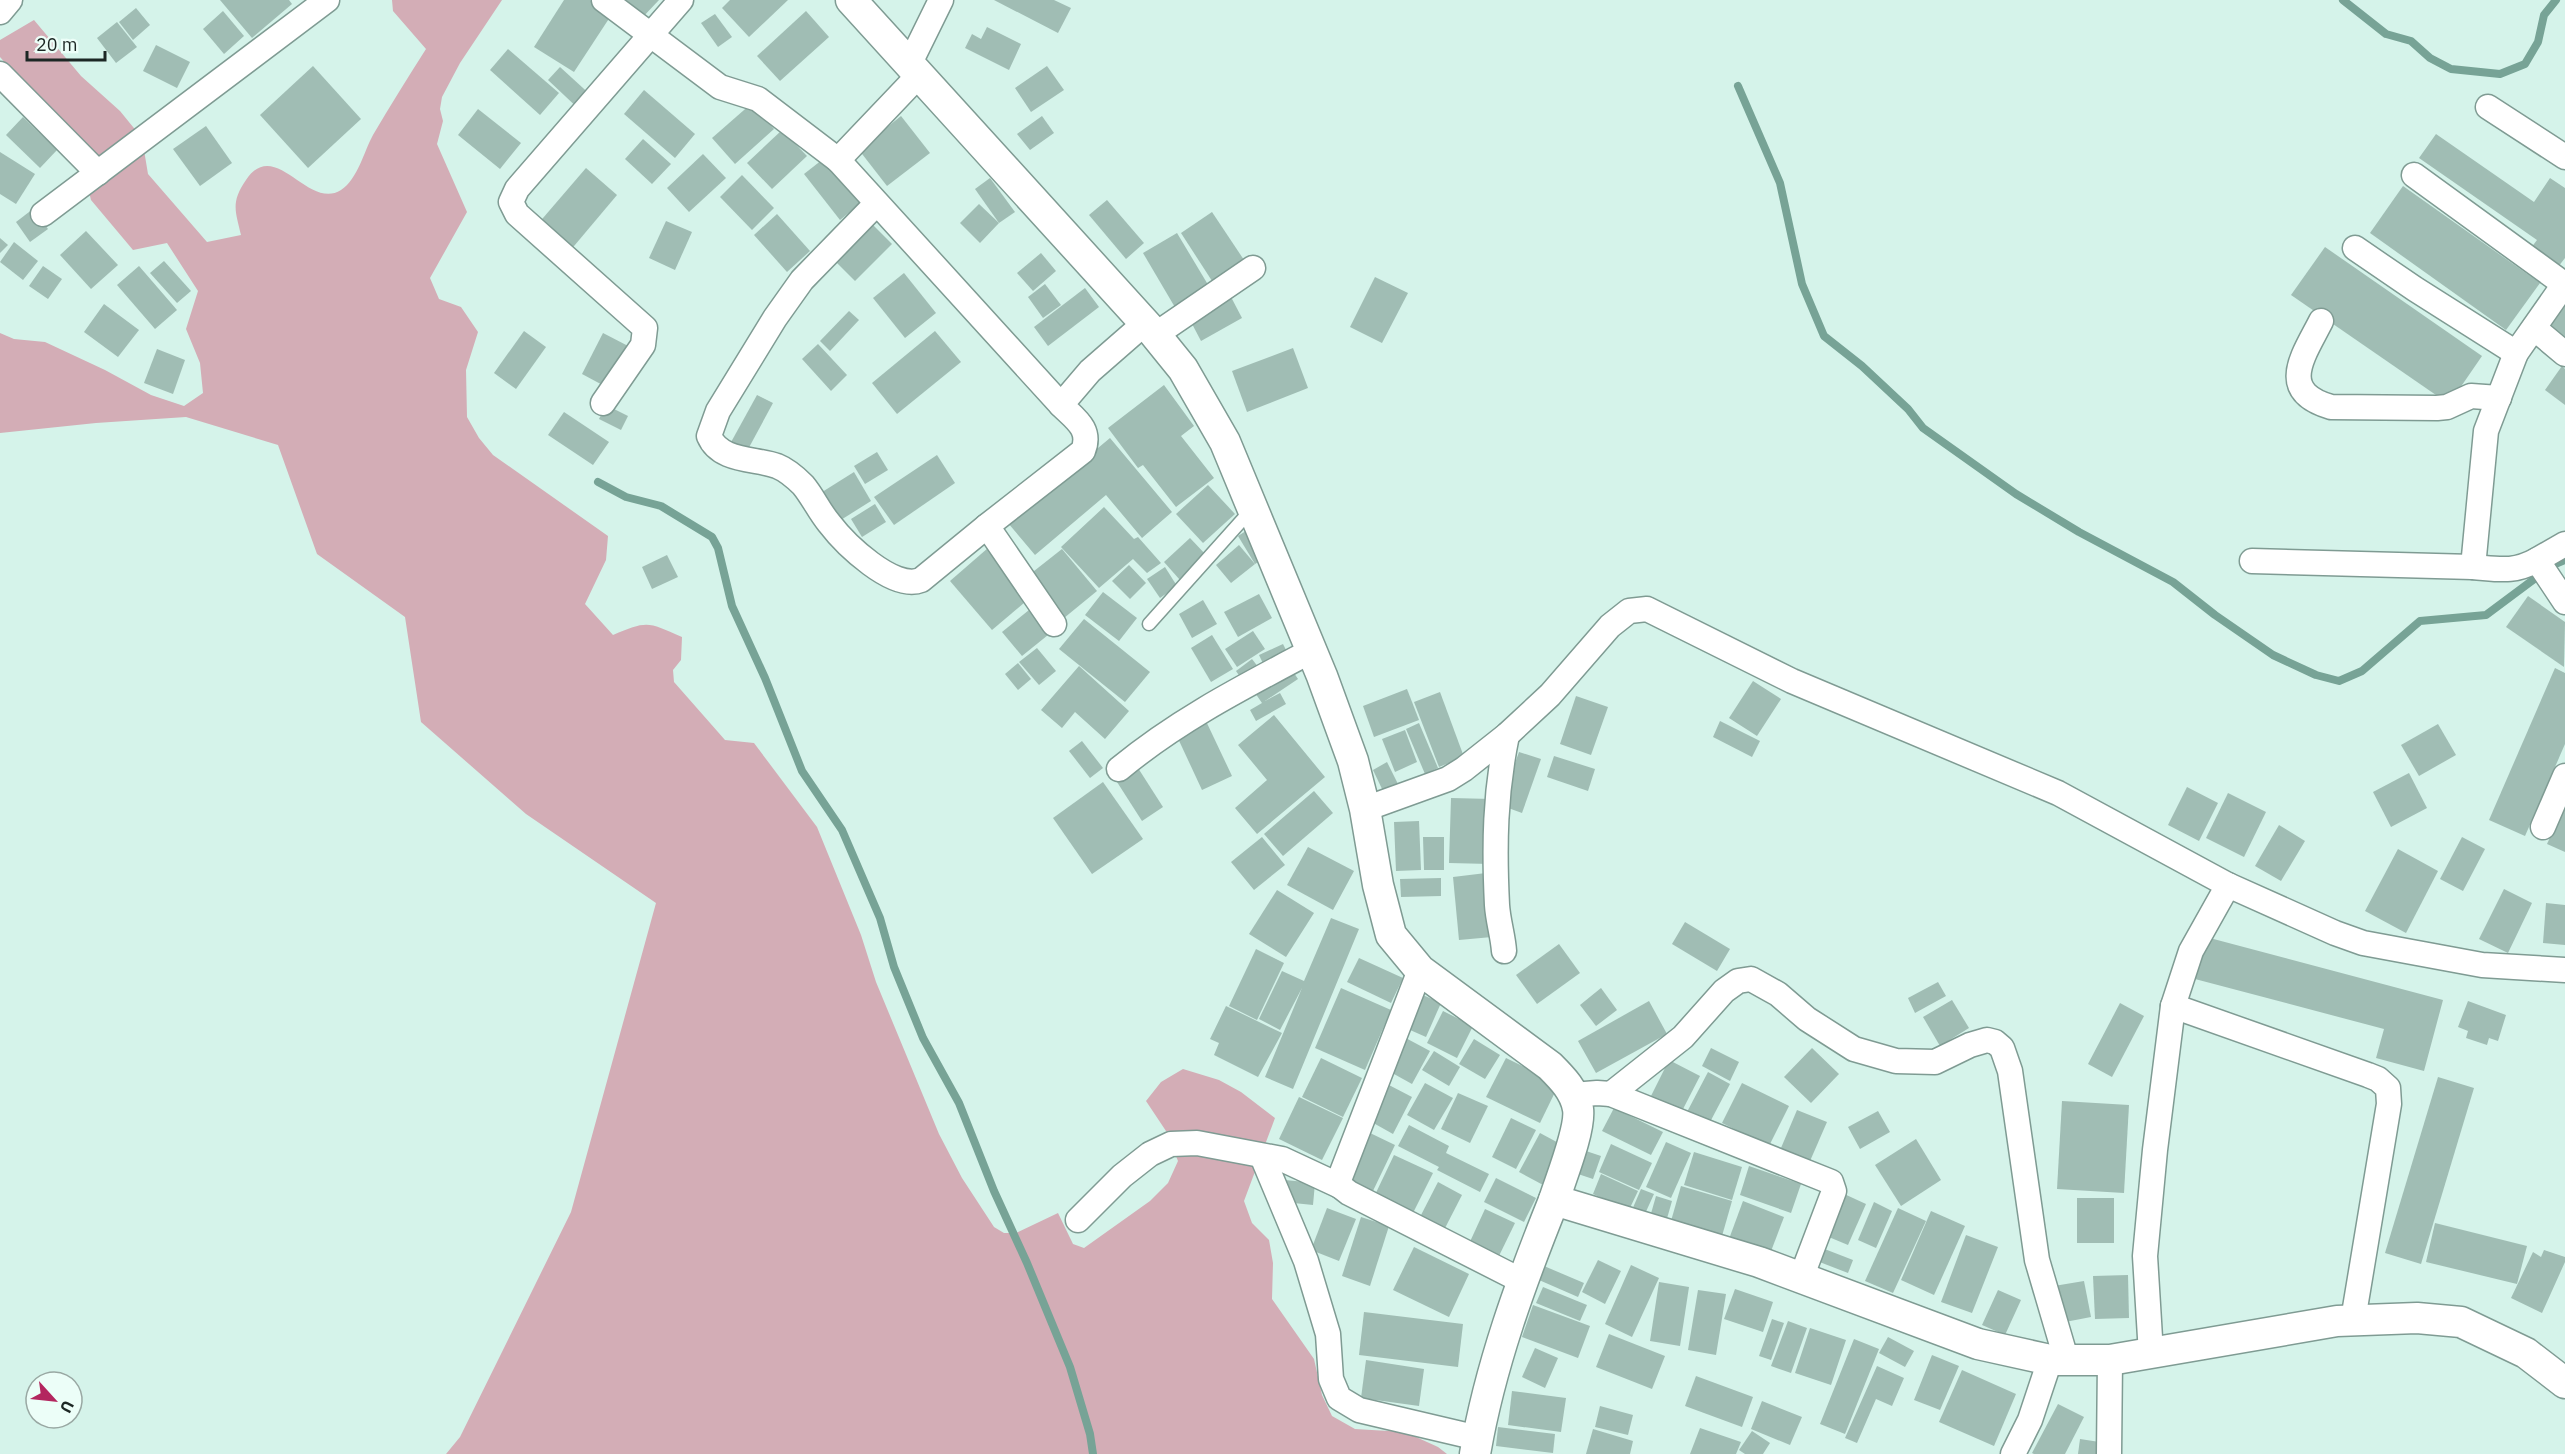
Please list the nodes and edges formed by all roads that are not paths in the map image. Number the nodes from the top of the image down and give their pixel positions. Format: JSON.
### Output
{"nodes":[{"id":1,"x":10,"y":0,"type":"edge"},
{"id":2,"x":327,"y":0,"type":"edge"},
{"id":3,"x":604,"y":0,"type":"edge"},
{"id":4,"x":681,"y":0,"type":"edge"},
{"id":5,"x":851,"y":0,"type":"edge"},
{"id":6,"x":941,"y":0,"type":"edge"},
{"id":7,"x":0,"y":12,"type":"edge"},
{"id":8,"x":651,"y":35,"type":"junction"},
{"id":9,"x":914,"y":70,"type":"junction"},
{"id":10,"x":0,"y":74,"type":"edge"},
{"id":11,"x":2488,"y":107,"type":"dead end"},
{"id":12,"x":2565,"y":158,"type":"edge"},
{"id":13,"x":838,"y":160,"type":"junction"},
{"id":14,"x":98,"y":173,"type":"junction"},
{"id":15,"x":2414,"y":175,"type":"dead end"},
{"id":16,"x":876,"y":204,"type":"junction"},
{"id":17,"x":43,"y":214,"type":"dead end"},
{"id":18,"x":2355,"y":248,"type":"dead end"},
{"id":19,"x":1253,"y":268,"type":"dead end"},
{"id":20,"x":2565,"y":284,"type":"edge"},
{"id":21,"x":2321,"y":321,"type":"dead end"},
{"id":22,"x":2534,"y":328,"type":"junction"},
{"id":23,"x":1150,"y":329,"type":"junction"},
{"id":24,"x":2516,"y":353,"type":"junction"},
{"id":25,"x":2565,"y":354,"type":"edge"},
{"id":26,"x":2499,"y":398,"type":"junction"},
{"id":27,"x":603,"y":403,"type":"dead end"},
{"id":28,"x":1061,"y":405,"type":"junction"},
{"id":29,"x":1253,"y":508,"type":"junction"},
{"id":30,"x":987,"y":526,"type":"junction"},
{"id":31,"x":2565,"y":544,"type":"edge"},
{"id":32,"x":2252,"y":561,"type":"dead end"},
{"id":33,"x":2473,"y":567,"type":"junction"},
{"id":34,"x":2543,"y":568,"type":"junction"},
{"id":35,"x":2565,"y":602,"type":"edge"},
{"id":36,"x":1054,"y":624,"type":"dead end"},
{"id":37,"x":1149,"y":624,"type":"dead end"},
{"id":38,"x":1311,"y":651,"type":"junction"},
{"id":39,"x":1508,"y":735,"type":"junction"},
{"id":40,"x":1119,"y":768,"type":"dead end"},
{"id":41,"x":2565,"y":776,"type":"edge"},
{"id":42,"x":1365,"y":810,"type":"junction"},
{"id":43,"x":2543,"y":827,"type":"dead end"},
{"id":44,"x":2228,"y":885,"type":"junction"},
{"id":45,"x":1504,"y":951,"type":"dead end"},
{"id":46,"x":2565,"y":969,"type":"edge"},
{"id":47,"x":1420,"y":970,"type":"junction"},
{"id":48,"x":2173,"y":1006,"type":"junction"},
{"id":49,"x":1611,"y":1094,"type":"junction"},
{"id":50,"x":1573,"y":1095,"type":"junction"},
{"id":51,"x":1262,"y":1156,"type":"junction"},
{"id":52,"x":1340,"y":1186,"type":"junction"},
{"id":53,"x":1554,"y":1200,"type":"junction"},
{"id":54,"x":1078,"y":1220,"type":"dead end"},
{"id":55,"x":1801,"y":1278,"type":"junction"},
{"id":56,"x":1522,"y":1281,"type":"junction"},
{"id":57,"x":2353,"y":1320,"type":"junction"},
{"id":58,"x":2151,"y":1354,"type":"junction"},
{"id":59,"x":2110,"y":1360,"type":"junction"},
{"id":60,"x":2058,"y":1361,"type":"junction"},
{"id":61,"x":2565,"y":1383,"type":"edge"},
{"id":62,"x":1476,"y":1446,"type":"edge"},
{"id":63,"x":2013,"y":1454,"type":"edge"},
{"id":64,"x":2109,"y":1454,"type":"edge"}],
"edges":[{"from":1,"to":7,"type":"street"},
{"from":2,"to":14,"type":"street"},
{"from":3,"to":8,"type":"street"},
{"from":4,"to":8,"type":"street"},
{"from":5,"to":9,"type":"street"},
{"from":6,"to":9,"type":"street"},
{"from":8,"to":13,"type":"street"},
{"from":8,"to":27,"type":"street"},
{"from":9,"to":13,"type":"street"},
{"from":9,"to":23,"type":"street"},
{"from":10,"to":14,"type":"street"},
{"from":11,"to":12,"type":"street"},
{"from":13,"to":16,"type":"street"},
{"from":14,"to":17,"type":"street"},
{"from":15,"to":20,"type":"street"},
{"from":16,"to":28,"type":"street"},
{"from":16,"to":30,"type":"street"},
{"from":18,"to":24,"type":"street"},
{"from":19,"to":23,"type":"street"},
{"from":20,"to":22,"type":"street"},
{"from":21,"to":26,"type":"street"},
{"from":22,"to":24,"type":"street"},
{"from":22,"to":25,"type":"street"},
{"from":23,"to":28,"type":"street"},
{"from":23,"to":29,"type":"street"},
{"from":24,"to":26,"type":"street"},
{"from":26,"to":33,"type":"street"},
{"from":28,"to":30,"type":"street"},
{"from":29,"to":37,"type":"lane"},
{"from":29,"to":38,"type":"street"},
{"from":30,"to":36,"type":"street"},
{"from":31,"to":34,"type":"street"},
{"from":32,"to":33,"type":"street"},
{"from":33,"to":34,"type":"street"},
{"from":34,"to":35,"type":"street"},
{"from":38,"to":40,"type":"street"},
{"from":38,"to":42,"type":"street"},
{"from":39,"to":42,"type":"street"},
{"from":39,"to":44,"type":"street"},
{"from":39,"to":45,"type":"street"},
{"from":41,"to":43,"type":"street"},
{"from":42,"to":47,"type":"street"},
{"from":44,"to":46,"type":"street"},
{"from":44,"to":48,"type":"street"},
{"from":47,"to":50,"type":"street"},
{"from":47,"to":52,"type":"street"},
{"from":48,"to":57,"type":"street"},
{"from":48,"to":58,"type":"street"},
{"from":49,"to":50,"type":"street"},
{"from":49,"to":55,"type":"street"},
{"from":49,"to":60,"type":"street"},
{"from":50,"to":53,"type":"street"},
{"from":51,"to":52,"type":"street"},
{"from":51,"to":54,"type":"street"},
{"from":51,"to":62,"type":"street"},
{"from":52,"to":56,"type":"street"},
{"from":53,"to":55,"type":"street"},
{"from":53,"to":56,"type":"street"},
{"from":55,"to":60,"type":"street"},
{"from":56,"to":62,"type":"street"},
{"from":57,"to":58,"type":"street"},
{"from":57,"to":61,"type":"street"},
{"from":58,"to":59,"type":"street"},
{"from":59,"to":60,"type":"street"},
{"from":59,"to":64,"type":"street"},
{"from":60,"to":63,"type":"street"}]}
